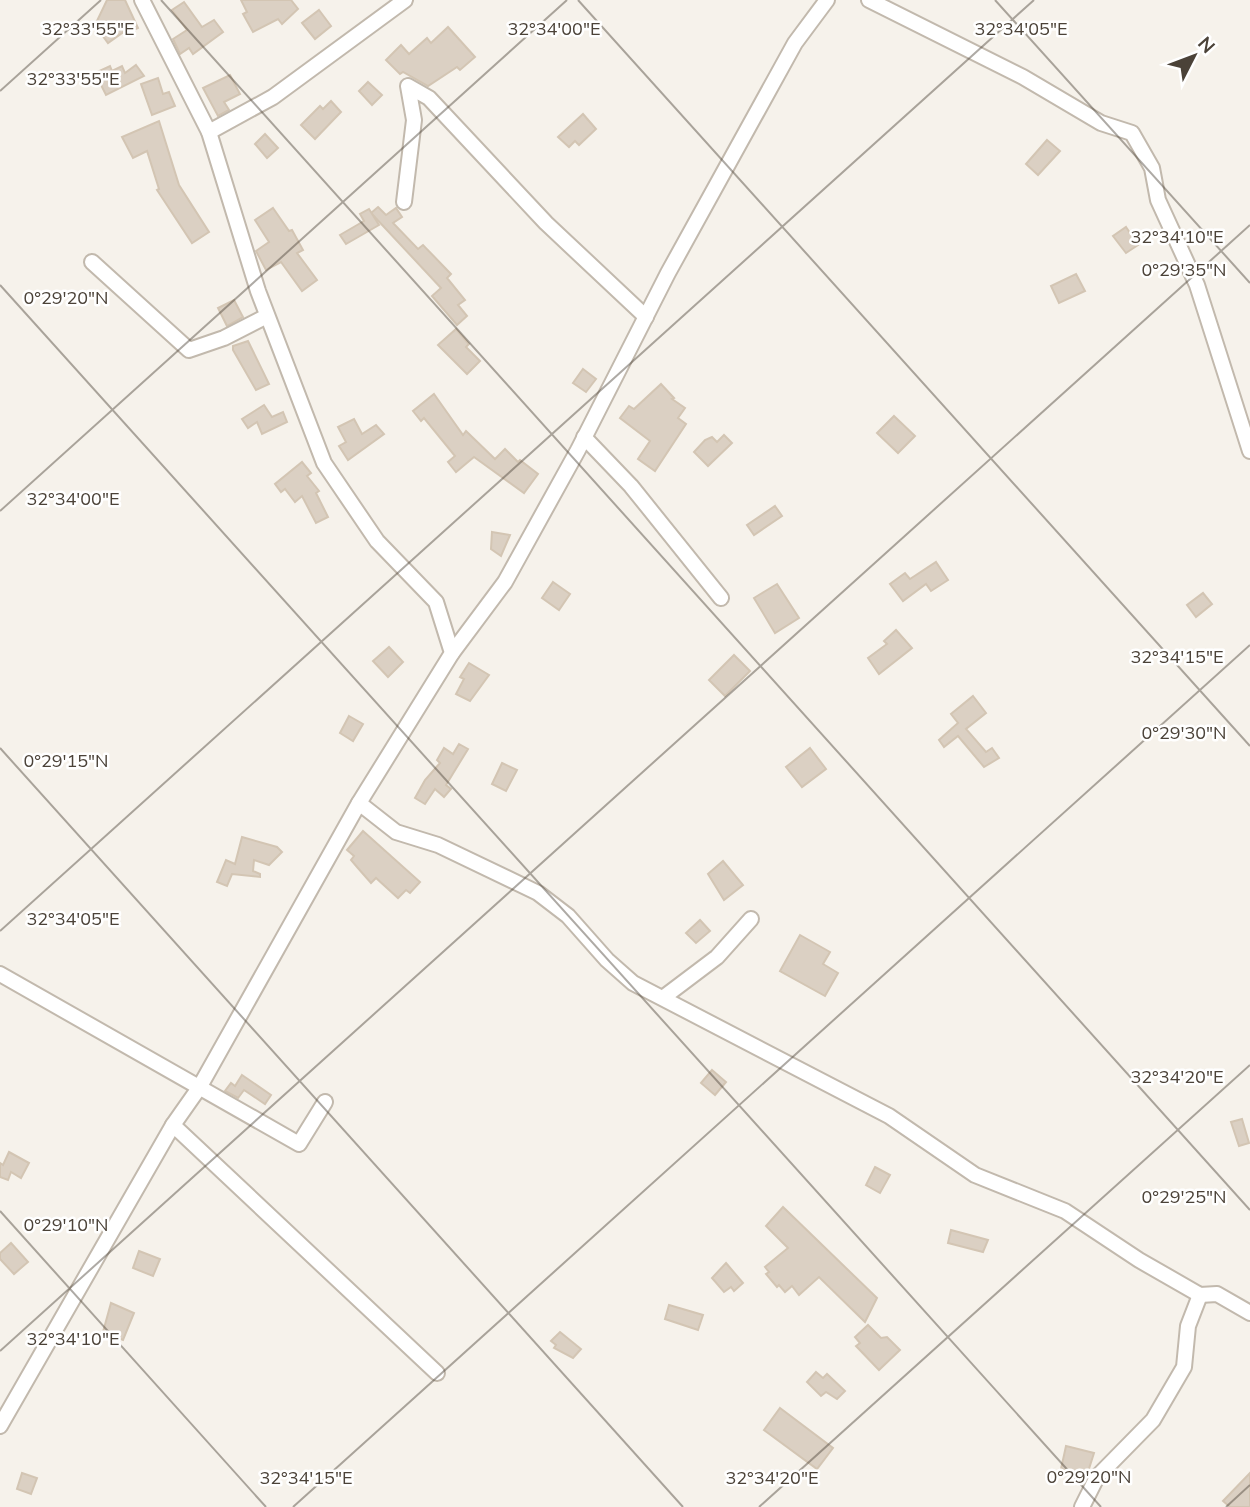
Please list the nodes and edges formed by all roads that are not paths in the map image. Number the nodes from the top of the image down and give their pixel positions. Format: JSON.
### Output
{"nodes":[{"id":1,"x":142,"y":0,"type":"edge"},
{"id":2,"x":405,"y":0,"type":"edge"},
{"id":3,"x":827,"y":0,"type":"edge"},
{"id":4,"x":869,"y":0,"type":"edge"},
{"id":5,"x":209,"y":132,"type":"junction"},
{"id":6,"x":404,"y":202,"type":"dead end"},
{"id":7,"x":92,"y":261,"type":"dead end"},
{"id":8,"x":267,"y":316,"type":"junction"},
{"id":9,"x":646,"y":317,"type":"junction"},
{"id":10,"x":584,"y":437,"type":"junction"},
{"id":11,"x":1250,"y":452,"type":"edge"},
{"id":12,"x":721,"y":598,"type":"dead end"},
{"id":13,"x":452,"y":653,"type":"junction"},
{"id":14,"x":359,"y":803,"type":"junction"},
{"id":15,"x":751,"y":919,"type":"dead end"},
{"id":16,"x":0,"y":974,"type":"edge"},
{"id":17,"x":664,"y":997,"type":"junction"},
{"id":18,"x":199,"y":1088,"type":"junction"},
{"id":19,"x":325,"y":1102,"type":"dead end"},
{"id":20,"x":173,"y":1125,"type":"junction"},
{"id":21,"x":1200,"y":1296,"type":"junction"},
{"id":22,"x":1250,"y":1313,"type":"edge"},
{"id":23,"x":437,"y":1373,"type":"dead end"},
{"id":24,"x":0,"y":1426,"type":"edge"},
{"id":25,"x":1082,"y":1507,"type":"edge"}],
"edges":[{"from":1,"to":5,"type":"street"},
{"from":2,"to":5,"type":"street"},
{"from":3,"to":9,"type":"street"},
{"from":4,"to":11,"type":"street"},
{"from":5,"to":8,"type":"street"},
{"from":6,"to":9,"type":"street"},
{"from":7,"to":8,"type":"street"},
{"from":8,"to":13,"type":"street"},
{"from":9,"to":10,"type":"street"},
{"from":10,"to":12,"type":"street"},
{"from":10,"to":13,"type":"street"},
{"from":13,"to":14,"type":"street"},
{"from":14,"to":17,"type":"street"},
{"from":14,"to":18,"type":"street"},
{"from":15,"to":17,"type":"street"},
{"from":16,"to":18,"type":"street"},
{"from":17,"to":21,"type":"street"},
{"from":18,"to":19,"type":"street"},
{"from":18,"to":20,"type":"street"},
{"from":20,"to":23,"type":"street"},
{"from":20,"to":24,"type":"street"},
{"from":21,"to":22,"type":"street"},
{"from":21,"to":25,"type":"street"}]}
